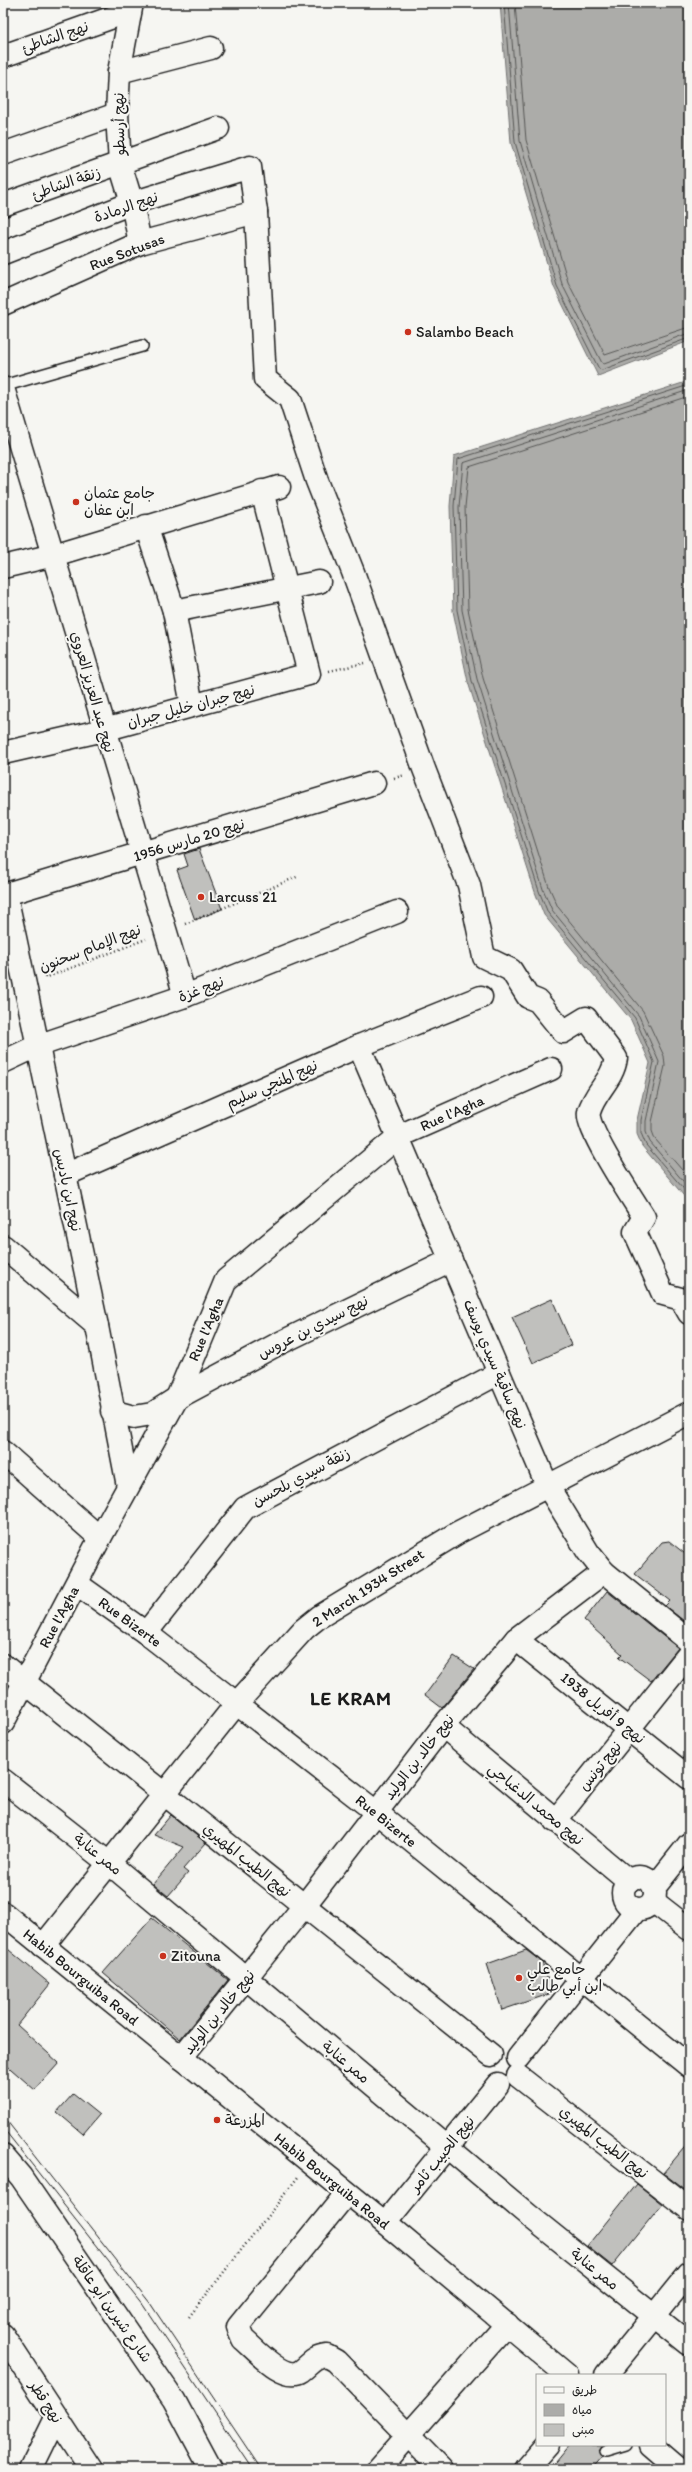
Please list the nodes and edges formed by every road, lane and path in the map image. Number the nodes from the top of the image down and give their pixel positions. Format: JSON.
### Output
{"nodes":[{"id":1,"x":131,"y":7,"type":"edge"},
{"id":2,"x":211,"y":48,"type":"dead end"},
{"id":3,"x":3,"y":56,"type":"edge"},
{"id":4,"x":119,"y":72,"type":"junction"},
{"id":5,"x":117,"y":114,"type":"junction"},
{"id":6,"x":218,"y":128,"type":"dead end"},
{"id":7,"x":3,"y":154,"type":"edge"},
{"id":8,"x":120,"y":164,"type":"junction"},
{"id":9,"x":132,"y":204,"type":"junction"},
{"id":10,"x":3,"y":205,"type":"edge"},
{"id":11,"x":256,"y":212,"type":"junction"},
{"id":12,"x":140,"y":243,"type":"junction"},
{"id":13,"x":3,"y":252,"type":"edge"},
{"id":14,"x":3,"y":304,"type":"edge"},
{"id":15,"x":142,"y":346,"type":"dead end"},
{"id":16,"x":3,"y":387,"type":"edge"},
{"id":17,"x":8,"y":424,"type":"edge"},
{"id":18,"x":146,"y":526,"type":"junction"},
{"id":19,"x":54,"y":555,"type":"junction"},
{"id":20,"x":3,"y":567,"type":"edge"},
{"id":21,"x":319,"y":582,"type":"dead end"},
{"id":22,"x":288,"y":587,"type":"junction"},
{"id":23,"x":174,"y":611,"type":"junction"},
{"id":24,"x":385,"y":658,"type":"junction"},
{"id":25,"x":309,"y":674,"type":"junction"},
{"id":26,"x":192,"y":705,"type":"junction"},
{"id":27,"x":104,"y":730,"type":"junction"},
{"id":28,"x":3,"y":753,"type":"edge"},
{"id":29,"x":424,"y":769,"type":"junction"},
{"id":30,"x":374,"y":783,"type":"joint"},
{"id":31,"x":141,"y":854,"type":"junction"},
{"id":32,"x":299,"y":876,"type":"dead end"},
{"id":33,"x":4,"y":895,"type":"edge"},
{"id":34,"x":397,"y":912,"type":"dead end"},
{"id":35,"x":165,"y":932,"type":"junction"},
{"id":36,"x":24,"y":986,"type":"junction"},
{"id":37,"x":185,"y":996,"type":"junction"},
{"id":38,"x":481,"y":996,"type":"dead end"},
{"id":39,"x":36,"y":1046,"type":"junction"},
{"id":40,"x":359,"y":1046,"type":"junction"},
{"id":41,"x":3,"y":1062,"type":"edge"},
{"id":42,"x":551,"y":1069,"type":"dead end"},
{"id":43,"x":399,"y":1136,"type":"junction"},
{"id":44,"x":65,"y":1176,"type":"junction"},
{"id":45,"x":3,"y":1246,"type":"edge"},
{"id":46,"x":451,"y":1260,"type":"junction"},
{"id":47,"x":689,"y":1313,"type":"edge"},
{"id":48,"x":97,"y":1326,"type":"junction"},
{"id":49,"x":499,"y":1373,"type":"junction"},
{"id":50,"x":177,"y":1398,"type":"junction"},
{"id":51,"x":112,"y":1411,"type":"junction"},
{"id":52,"x":689,"y":1413,"type":"edge"},
{"id":53,"x":3,"y":1452,"type":"edge"},
{"id":54,"x":547,"y":1485,"type":"junction"},
{"id":55,"x":128,"y":1486,"type":"junction"},
{"id":56,"x":100,"y":1538,"type":"junction"},
{"id":57,"x":604,"y":1572,"type":"junction"},
{"id":58,"x":77,"y":1584,"type":"junction"},
{"id":59,"x":146,"y":1633,"type":"junction"},
{"id":60,"x":516,"y":1639,"type":"junction"},
{"id":61,"x":689,"y":1641,"type":"edge"},
{"id":62,"x":689,"y":1654,"type":"edge"},
{"id":63,"x":3,"y":1665,"type":"edge"},
{"id":64,"x":25,"y":1682,"type":"junction"},
{"id":65,"x":237,"y":1704,"type":"junction"},
{"id":66,"x":3,"y":1724,"type":"edge"},
{"id":67,"x":443,"y":1726,"type":"junction"},
{"id":68,"x":629,"y":1729,"type":"junction"},
{"id":69,"x":689,"y":1778,"type":"edge"},
{"id":70,"x":3,"y":1780,"type":"edge"},
{"id":71,"x":167,"y":1794,"type":"junction"},
{"id":72,"x":376,"y":1812,"type":"junction"},
{"id":73,"x":555,"y":1821,"type":"junction"},
{"id":74,"x":689,"y":1844,"type":"edge"},
{"id":75,"x":110,"y":1864,"type":"junction"},
{"id":76,"x":648,"y":1899,"type":"junction"},
{"id":77,"x":304,"y":1906,"type":"junction"},
{"id":78,"x":3,"y":1913,"type":"edge"},
{"id":79,"x":689,"y":1929,"type":"edge"},
{"id":80,"x":43,"y":1946,"type":"junction"},
{"id":81,"x":246,"y":1978,"type":"junction"},
{"id":82,"x":580,"y":1980,"type":"junction"},
{"id":83,"x":491,"y":2055,"type":"junction"},
{"id":84,"x":182,"y":2058,"type":"junction"},
{"id":85,"x":689,"y":2066,"type":"edge"},
{"id":86,"x":518,"y":2067,"type":"junction"},
{"id":87,"x":498,"y":2084,"type":"junction"},
{"id":88,"x":447,"y":2148,"type":"junction"},
{"id":89,"x":3,"y":2156,"type":"edge"},
{"id":90,"x":309,"y":2162,"type":"junction"},
{"id":91,"x":347,"y":2193,"type":"junction"},
{"id":92,"x":689,"y":2209,"type":"edge"},
{"id":93,"x":385,"y":2223,"type":"junction"},
{"id":94,"x":689,"y":2273,"type":"edge"},
{"id":95,"x":654,"y":2316,"type":"junction"},
{"id":96,"x":188,"y":2317,"type":"dead end"},
{"id":97,"x":507,"y":2324,"type":"junction"},
{"id":98,"x":3,"y":2335,"type":"edge"},
{"id":99,"x":689,"y":2344,"type":"edge"},
{"id":100,"x":566,"y":2374,"type":"edge"},
{"id":101,"x":607,"y":2374,"type":"edge"},
{"id":102,"x":56,"y":2418,"type":"junction"},
{"id":103,"x":409,"y":2437,"type":"junction"},
{"id":104,"x":546,"y":2446,"type":"edge"},
{"id":105,"x":624,"y":2446,"type":"edge"},
{"id":106,"x":652,"y":2446,"type":"edge"},
{"id":107,"x":607,"y":2451,"type":"dead end"},
{"id":108,"x":31,"y":2469,"type":"edge"},
{"id":109,"x":91,"y":2469,"type":"edge"},
{"id":110,"x":211,"y":2469,"type":"edge"},
{"id":111,"x":378,"y":2469,"type":"edge"},
{"id":112,"x":441,"y":2469,"type":"edge"},
{"id":113,"x":526,"y":2469,"type":"edge"},
{"id":114,"x":678,"y":2469,"type":"edge"}],
"edges":[{"from":1,"to":3,"type":"street","name":"نهج الشاطئ"},
{"from":1,"to":4,"type":"street","name":"نهج أرسطو"},
{"from":2,"to":4,"type":"street"},
{"from":4,"to":5,"type":"street","name":"نهج أرسطو"},
{"from":5,"to":7,"type":"street"},
{"from":5,"to":8,"type":"street","name":"نهج أرسطو"},
{"from":6,"to":8,"type":"street","name":"زنقة الشاطئ"},
{"from":8,"to":9,"type":"street","name":"نهج أرسطو"},
{"from":8,"to":10,"type":"street","name":"زنقة الشاطئ"},
{"from":9,"to":11,"type":"street","name":"نهج الرمادة"},
{"from":9,"to":12,"type":"street","name":"نهج أرسطو"},
{"from":9,"to":13,"type":"street","name":"نهج الرمادة"},
{"from":11,"to":12,"type":"street","name":"Rue Sotusas"},
{"from":11,"to":24,"type":"street"},
{"from":12,"to":14,"type":"street","name":"Rue Sotusas"},
{"from":15,"to":16,"type":"lane"},
{"from":16,"to":17,"type":"street","name":"نهج عبد العزيز العروي"},
{"from":17,"to":19,"type":"street","name":"نهج عبد العزيز العروي"},
{"from":18,"to":19,"type":"street"},
{"from":18,"to":22,"type":"street"},
{"from":18,"to":23,"type":"street"},
{"from":19,"to":20,"type":"street"},
{"from":19,"to":27,"type":"street","name":"نهج عبد العزيز العروي"},
{"from":21,"to":22,"type":"street"},
{"from":22,"to":23,"type":"street"},
{"from":22,"to":25,"type":"street"},
{"from":23,"to":26,"type":"street"},
{"from":24,"to":25,"type":"path"},
{"from":24,"to":29,"type":"street"},
{"from":25,"to":26,"type":"street","name":"نهج جبران خليل جبران"},
{"from":26,"to":27,"type":"street","name":"نهج جبران خليل جبران"},
{"from":27,"to":28,"type":"street","name":"نهج جبران خليل جبران"},
{"from":27,"to":31,"type":"street","name":"نهج عبد العزيز العروي"},
{"from":29,"to":30,"type":"path"},
{"from":29,"to":47,"type":"street"},
{"from":30,"to":31,"type":"street","name":"نهج 20 مارس 1956"},
{"from":31,"to":33,"type":"street","name":"نهج 20 مارس 1956"},
{"from":31,"to":35,"type":"street","name":"نهج عبد العزيز العروي"},
{"from":32,"to":35,"type":"path","name":"نهج الإمام سحنون"},
{"from":33,"to":36,"type":"street","name":"نهج ابن باديس"},
{"from":34,"to":37,"type":"street","name":"نهج غزة"},
{"from":35,"to":36,"type":"path","name":"نهج الإمام سحنون"},
{"from":35,"to":37,"type":"street","name":"نهج عبد العزيز العروي"},
{"from":36,"to":39,"type":"street","name":"نهج ابن باديس"},
{"from":37,"to":39,"type":"street","name":"نهج غزة"},
{"from":38,"to":40,"type":"street","name":"نهج المنجي سليم"},
{"from":39,"to":41,"type":"street","name":"نهج غزة"},
{"from":39,"to":44,"type":"street","name":"نهج ابن باديس"},
{"from":40,"to":43,"type":"street","name":"نهج ساقية سيدي يوسف"},
{"from":40,"to":44,"type":"street","name":"نهج المنجي سليم"},
{"from":42,"to":43,"type":"street","name":"Rue l'Agha"},
{"from":43,"to":46,"type":"street","name":"نهج ساقية سيدي يوسف"},
{"from":43,"to":50,"type":"street","name":"Rue l'Agha"},
{"from":44,"to":48,"type":"street","name":"نهج ابن باديس"},
{"from":45,"to":48,"type":"street"},
{"from":46,"to":49,"type":"street","name":"نهج ساقية سيدي يوسف"},
{"from":46,"to":50,"type":"street","name":"نهج سيدي بن عروس"},
{"from":48,"to":51,"type":"street","name":"نهج ابن باديس"},
{"from":49,"to":54,"type":"street","name":"نهج ساقية سيدي يوسف"},
{"from":49,"to":59,"type":"street","name":"زنقة سيدي بلحسن"},
{"from":50,"to":51,"type":"street","name":"نهج سيدي بن عروس"},
{"from":50,"to":55,"type":"street","name":"Rue l'Agha"},
{"from":51,"to":55,"type":"street","name":"نهج ابن باديس"},
{"from":52,"to":54,"type":"street","name":"2 March 1934 Street"},
{"from":53,"to":56,"type":"street"},
{"from":54,"to":57,"type":"street","name":"نهج ساقية سيدي يوسف"},
{"from":54,"to":65,"type":"street","name":"2 March 1934 Street"},
{"from":55,"to":56,"type":"street","name":"Rue l'Agha"},
{"from":56,"to":58,"type":"street","name":"Rue l'Agha"},
{"from":57,"to":60,"type":"street","name":"نهج خالد بن الوليد"},
{"from":57,"to":61,"type":"street","name":"نهج ساقية سيدي يوسف"},
{"from":58,"to":59,"type":"street","name":"Rue Bizerte"},
{"from":58,"to":64,"type":"street","name":"Rue l'Agha"},
{"from":59,"to":65,"type":"street","name":"Rue Bizerte"},
{"from":60,"to":67,"type":"street","name":"نهج خالد بن الوليد"},
{"from":60,"to":68,"type":"street","name":"نهج 9 أفريل 1938"},
{"from":62,"to":68,"type":"street","name":"نهج تونس"},
{"from":63,"to":64,"type":"street","name":"نهج الطيب المهيري"},
{"from":64,"to":66,"type":"street","name":"Rue l'Agha"},
{"from":64,"to":71,"type":"street","name":"نهج الطيب المهيري"},
{"from":65,"to":71,"type":"street","name":"2 March 1934 Street"},
{"from":65,"to":72,"type":"street","name":"Rue Bizerte"},
{"from":67,"to":72,"type":"street","name":"نهج خالد بن الوليد"},
{"from":67,"to":73,"type":"street","name":"نهج محمد الدغباجي"},
{"from":68,"to":69,"type":"street","name":"نهج 9 أفريل 1938"},
{"from":68,"to":73,"type":"street","name":"نهج تونس"},
{"from":70,"to":75,"type":"street","name":"ممر عنابة"},
{"from":71,"to":75,"type":"street","name":"2 March 1934 Street"},
{"from":71,"to":77,"type":"street","name":"نهج الطيب المهيري"},
{"from":72,"to":77,"type":"street","name":"نهج خالد بن الوليد"},
{"from":72,"to":82,"type":"street","name":"Rue Bizerte"},
{"from":73,"to":76,"type":"street","name":"نهج محمد الدغباجي"},
{"from":74,"to":76,"type":"street"},
{"from":75,"to":80,"type":"street","name":"2 March 1934 Street"},
{"from":75,"to":81,"type":"street","name":"ممر عنابة"},
{"from":76,"to":79,"type":"street"},
{"from":76,"to":82,"type":"street"},
{"from":77,"to":81,"type":"street","name":"نهج خالد بن الوليد"},
{"from":77,"to":83,"type":"street","name":"نهج الطيب المهيري"},
{"from":78,"to":80,"type":"street","name":"Habib Bourguiba Road"},
{"from":80,"to":84,"type":"street","name":"Habib Bourguiba Road"},
{"from":81,"to":84,"type":"street","name":"نهج خالد بن الوليد"},
{"from":81,"to":88,"type":"street","name":"ممر عنابة"},
{"from":82,"to":85,"type":"street","name":"Rue Bizerte"},
{"from":82,"to":86,"type":"street"},
{"from":83,"to":86,"type":"street"},
{"from":83,"to":87,"type":"street"},
{"from":84,"to":90,"type":"street","name":"Habib Bourguiba Road"},
{"from":86,"to":87,"type":"street"},
{"from":86,"to":92,"type":"street","name":"نهج الطيب المهيري"},
{"from":87,"to":88,"type":"street","name":"نهج الحبيب ثامر"},
{"from":88,"to":93,"type":"street","name":"نهج الحبيب ثامر"},
{"from":88,"to":95,"type":"street","name":"ممر عنابة"},
{"from":89,"to":110,"type":"street","name":"شارع شيرين أبو عاقلة"},
{"from":90,"to":91,"type":"street","name":"Habib Bourguiba Road"},
{"from":90,"to":96,"type":"path"},
{"from":91,"to":93,"type":"street","name":"Habib Bourguiba Road"},
{"from":91,"to":103,"type":"street"},
{"from":93,"to":97,"type":"street","name":"Habib Bourguiba Road"},
{"from":94,"to":95,"type":"street"},
{"from":95,"to":99,"type":"street","name":"ممر عنابة"},
{"from":95,"to":101,"type":"street"},
{"from":97,"to":100,"type":"street","name":"Habib Bourguiba Road"},
{"from":97,"to":103,"type":"street"},
{"from":98,"to":102,"type":"street","name":"نهج قطر"},
{"from":102,"to":108,"type":"street"},
{"from":102,"to":109,"type":"street","name":"نهج قطر"},
{"from":103,"to":111,"type":"street"},
{"from":103,"to":112,"type":"street"},
{"from":104,"to":113,"type":"street"},
{"from":105,"to":107,"type":"lane"},
{"from":106,"to":114,"type":"street"}]}
